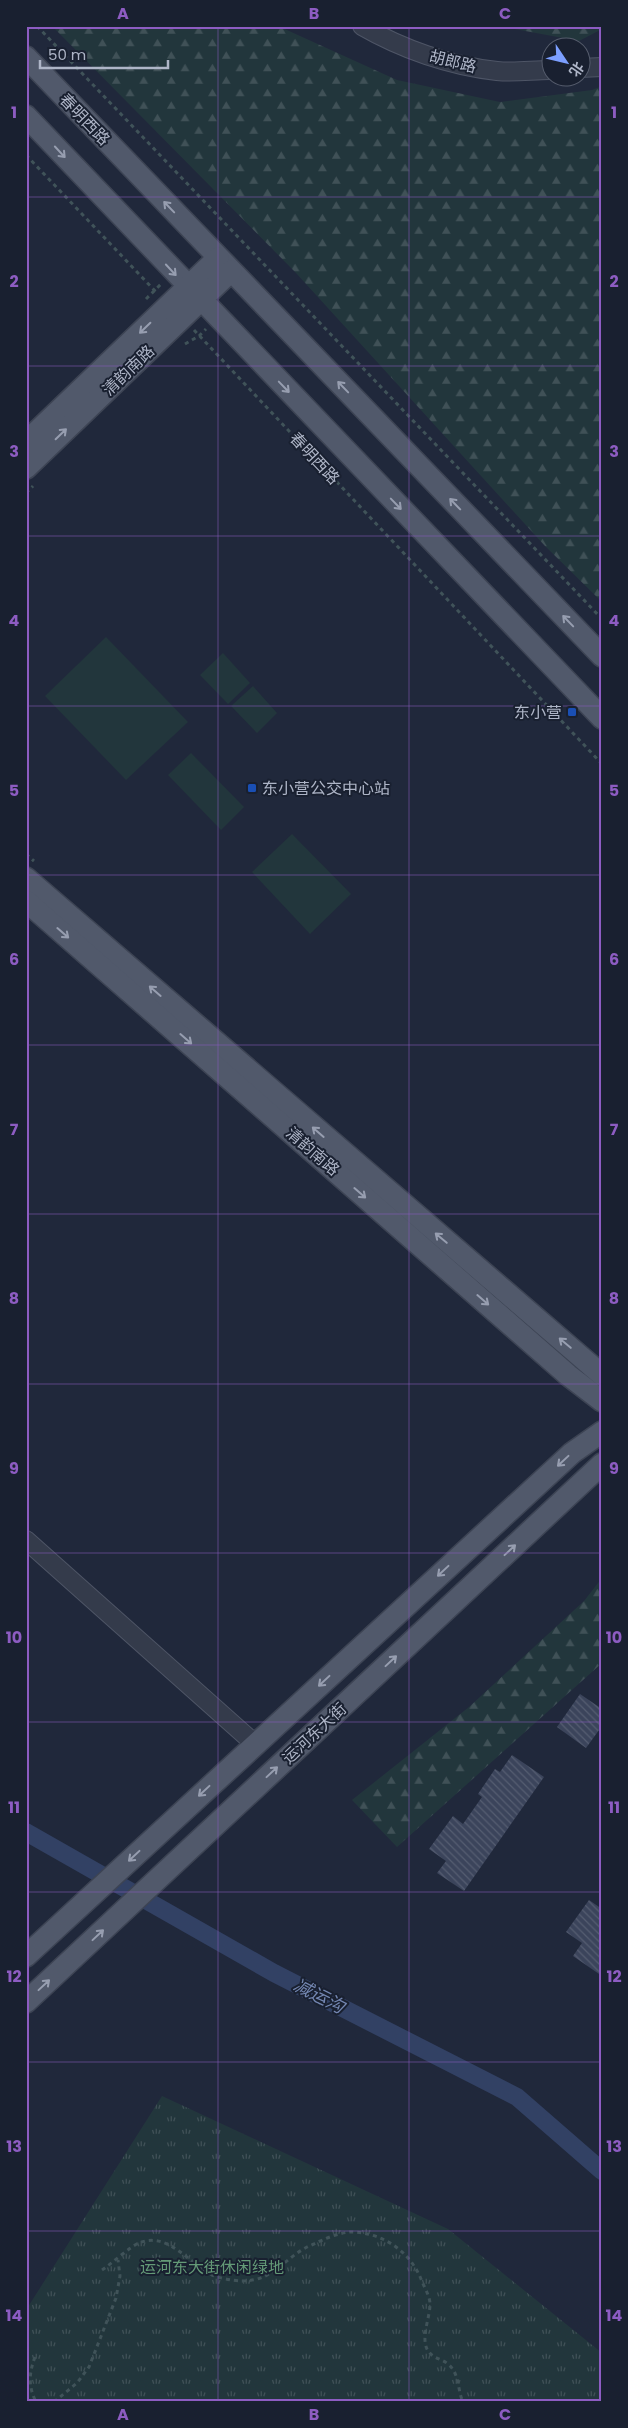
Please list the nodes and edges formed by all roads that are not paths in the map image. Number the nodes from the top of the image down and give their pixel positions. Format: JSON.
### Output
{"nodes":[{"id":1,"x":362,"y":26,"type":"edge"},
{"id":2,"x":26,"y":57,"type":"edge"},
{"id":3,"x":540,"y":70,"type":"edge"},
{"id":4,"x":26,"y":116,"type":"edge"},
{"id":5,"x":224,"y":264,"type":"junction"},
{"id":6,"x":194,"y":294,"type":"junction"},
{"id":7,"x":176,"y":312,"type":"junction"},
{"id":8,"x":26,"y":442,"type":"edge"},
{"id":9,"x":26,"y":468,"type":"edge"},
{"id":10,"x":602,"y":656,"type":"edge"},
{"id":11,"x":602,"y":718,"type":"edge"},
{"id":12,"x":26,"y":878,"type":"edge"},
{"id":13,"x":26,"y":901,"type":"edge"},
{"id":14,"x":602,"y":1375,"type":"edge"},
{"id":15,"x":602,"y":1401,"type":"edge"},
{"id":16,"x":602,"y":1432,"type":"edge"},
{"id":17,"x":602,"y":1464,"type":"edge"},
{"id":18,"x":26,"y":1540,"type":"edge"},
{"id":19,"x":255,"y":1744,"type":"junction"},
{"id":20,"x":32,"y":1951,"type":"edge"},
{"id":21,"x":26,"y":2002,"type":"edge"}],
"edges":[{"from":1,"to":3,"type":"street","name":"胡郎路"},
{"from":5,"to":2,"type":"main road","name":"春明西路","one_way":true},
{"from":4,"to":6,"type":"main road","name":"春明西路","one_way":true},
{"from":5,"to":6,"type":"main road","name":"清韵南路"},
{"from":10,"to":5,"type":"main road","name":"春明西路","one_way":true},
{"from":6,"to":7,"type":"main road","name":"清韵南路"},
{"from":6,"to":11,"type":"main road","name":"春明西路","one_way":true},
{"from":7,"to":8,"type":"main road","name":"清韵南路","one_way":true},
{"from":9,"to":7,"type":"main road","name":"清韵南路","one_way":true},
{"from":14,"to":12,"type":"main road","name":"清韵南路","one_way":true},
{"from":13,"to":15,"type":"main road","name":"清韵南路","one_way":true},
{"from":16,"to":19,"type":"main road","name":"运河东大街","one_way":true},
{"from":21,"to":17,"type":"main road","name":"运河东大街","one_way":true},
{"from":18,"to":19,"type":"street"},
{"from":19,"to":20,"type":"main road","name":"运河东大街","one_way":true}]}
